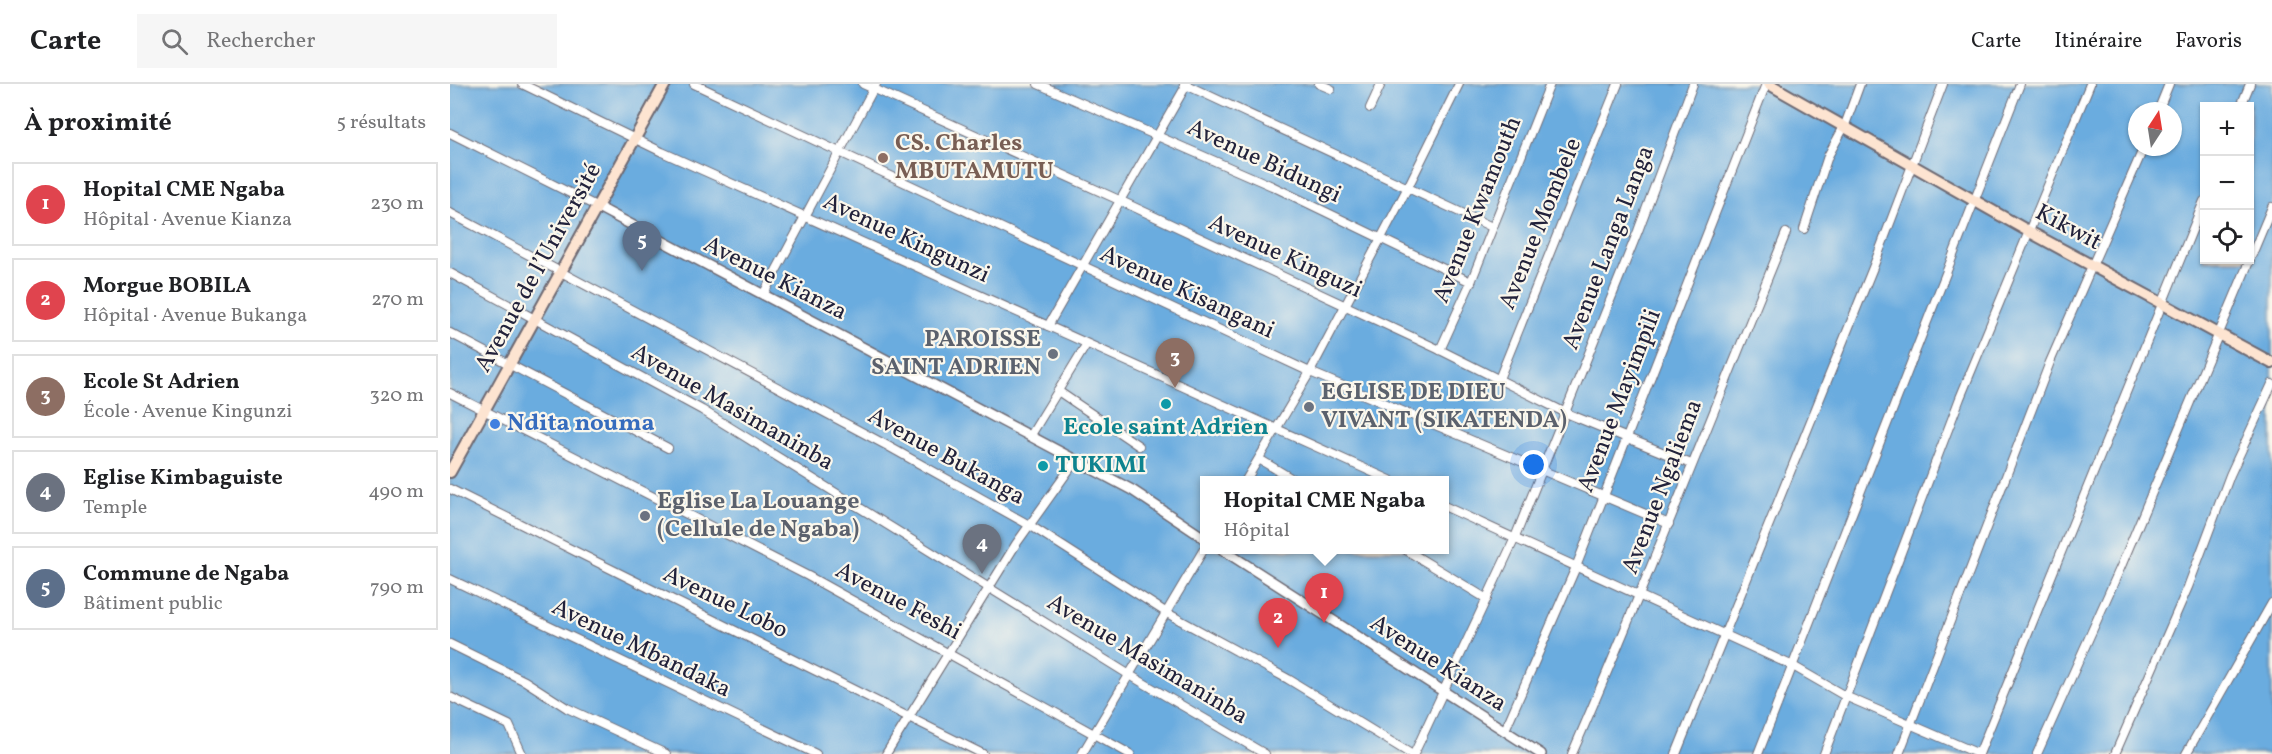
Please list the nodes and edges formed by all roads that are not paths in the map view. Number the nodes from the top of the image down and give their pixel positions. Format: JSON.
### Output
{"nodes":[{"id":1,"x":522,"y":84,"type":"edge"},
{"id":2,"x":665,"y":84,"type":"edge"},
{"id":3,"x":694,"y":84,"type":"edge"},
{"id":4,"x":863,"y":84,"type":"edge"},
{"id":5,"x":1038,"y":84,"type":"edge"},
{"id":6,"x":1186,"y":84,"type":"edge"},
{"id":7,"x":1319,"y":84,"type":"edge"},
{"id":8,"x":1381,"y":84,"type":"edge"},
{"id":9,"x":1459,"y":84,"type":"edge"},
{"id":10,"x":1550,"y":84,"type":"edge"},
{"id":11,"x":1618,"y":84,"type":"edge"},
{"id":12,"x":1693,"y":84,"type":"edge"},
{"id":13,"x":1768,"y":84,"type":"edge"},
{"id":14,"x":1860,"y":84,"type":"edge"},
{"id":15,"x":1943,"y":84,"type":"edge"},
{"id":16,"x":2020,"y":84,"type":"edge"},
{"id":17,"x":2090,"y":84,"type":"edge"},
{"id":18,"x":2169,"y":84,"type":"edge"},
{"id":19,"x":2250,"y":84,"type":"edge"},
{"id":20,"x":874,"y":87,"type":"edge"},
{"id":21,"x":1331,"y":89,"type":"dead end"},
{"id":22,"x":2162,"y":102,"type":"edge"},
{"id":23,"x":2243,"y":102,"type":"edge"},
{"id":24,"x":1370,"y":108,"type":"dead end"},
{"id":25,"x":1845,"y":125,"type":"junction"},
{"id":26,"x":450,"y":133,"type":"edge"},
{"id":27,"x":1156,"y":134,"type":"junction"},
{"id":28,"x":635,"y":138,"type":"junction"},
{"id":29,"x":839,"y":151,"type":"junction"},
{"id":30,"x":2140,"y":156,"type":"edge"},
{"id":31,"x":1911,"y":163,"type":"junction"},
{"id":32,"x":1408,"y":188,"type":"junction"},
{"id":33,"x":1974,"y":199,"type":"junction"},
{"id":34,"x":1119,"y":200,"type":"junction"},
{"id":35,"x":596,"y":206,"type":"junction"},
{"id":36,"x":2272,"y":207,"type":"edge"},
{"id":37,"x":2201,"y":210,"type":"edge"},
{"id":38,"x":450,"y":213,"type":"edge"},
{"id":39,"x":805,"y":215,"type":"junction"},
{"id":40,"x":1492,"y":227,"type":"junction"},
{"id":41,"x":1804,"y":229,"type":"dead end"},
{"id":42,"x":2028,"y":231,"type":"junction"},
{"id":43,"x":1786,"y":233,"type":"dead end"},
{"id":44,"x":1381,"y":239,"type":"junction"},
{"id":45,"x":1082,"y":265,"type":"junction"},
{"id":46,"x":2092,"y":265,"type":"junction"},
{"id":47,"x":561,"y":271,"type":"junction"},
{"id":48,"x":450,"y":273,"type":"edge"},
{"id":49,"x":1471,"y":282,"type":"junction"},
{"id":50,"x":763,"y":295,"type":"junction"},
{"id":51,"x":2164,"y":304,"type":"junction"},
{"id":52,"x":1343,"y":306,"type":"junction"},
{"id":53,"x":535,"y":318,"type":"junction"},
{"id":54,"x":1048,"y":326,"type":"junction"},
{"id":55,"x":450,"y":333,"type":"edge"},
{"id":56,"x":2220,"y":333,"type":"junction"},
{"id":57,"x":1086,"y":345,"type":"junction"},
{"id":58,"x":1440,"y":350,"type":"junction"},
{"id":59,"x":2272,"y":363,"type":"edge"},
{"id":60,"x":509,"y":364,"type":"junction"},
{"id":61,"x":1310,"y":372,"type":"junction"},
{"id":62,"x":1499,"y":379,"type":"junction"},
{"id":63,"x":2272,"y":384,"type":"edge"},
{"id":64,"x":1058,"y":391,"type":"junction"},
{"id":65,"x":450,"y":393,"type":"edge"},
{"id":66,"x":484,"y":410,"type":"junction"},
{"id":67,"x":1566,"y":413,"type":"junction"},
{"id":68,"x":1275,"y":427,"type":"junction"},
{"id":69,"x":1031,"y":435,"type":"junction"},
{"id":70,"x":1626,"y":439,"type":"junction"},
{"id":71,"x":1139,"y":446,"type":"dead end"},
{"id":72,"x":668,"y":448,"type":"dead end"},
{"id":73,"x":1259,"y":459,"type":"junction"},
{"id":74,"x":1076,"y":460,"type":"junction"},
{"id":75,"x":1691,"y":464,"type":"junction"},
{"id":76,"x":1542,"y":471,"type":"junction"},
{"id":77,"x":450,"y":472,"type":"edge"},
{"id":78,"x":1248,"y":476,"type":"edge"},
{"id":79,"x":1287,"y":476,"type":"edge"},
{"id":80,"x":1381,"y":476,"type":"edge"},
{"id":81,"x":450,"y":489,"type":"edge"},
{"id":82,"x":1603,"y":498,"type":"junction"},
{"id":83,"x":1449,"y":508,"type":"edge"},
{"id":84,"x":1669,"y":524,"type":"junction"},
{"id":85,"x":1031,"y":526,"type":"junction"},
{"id":86,"x":1200,"y":535,"type":"edge"},
{"id":87,"x":1514,"y":540,"type":"junction"},
{"id":88,"x":1201,"y":554,"type":"edge"},
{"id":89,"x":1231,"y":554,"type":"edge"},
{"id":90,"x":1414,"y":554,"type":"edge"},
{"id":91,"x":1576,"y":567,"type":"junction"},
{"id":92,"x":450,"y":579,"type":"edge"},
{"id":93,"x":989,"y":586,"type":"junction"},
{"id":94,"x":1640,"y":597,"type":"junction"},
{"id":95,"x":1486,"y":599,"type":"junction"},
{"id":96,"x":2272,"y":603,"type":"edge"},
{"id":97,"x":1167,"y":613,"type":"junction"},
{"id":98,"x":1725,"y":635,"type":"junction"},
{"id":99,"x":450,"y":644,"type":"edge"},
{"id":100,"x":949,"y":652,"type":"junction"},
{"id":101,"x":1793,"y":666,"type":"junction"},
{"id":102,"x":1128,"y":674,"type":"junction"},
{"id":103,"x":1443,"y":689,"type":"junction"},
{"id":104,"x":1845,"y":696,"type":"junction"},
{"id":105,"x":450,"y":697,"type":"edge"},
{"id":106,"x":910,"y":716,"type":"junction"},
{"id":107,"x":1910,"y":724,"type":"junction"},
{"id":108,"x":1505,"y":730,"type":"junction"},
{"id":109,"x":1093,"y":734,"type":"junction"},
{"id":110,"x":522,"y":754,"type":"edge"},
{"id":111,"x":666,"y":754,"type":"edge"},
{"id":112,"x":816,"y":754,"type":"edge"},
{"id":113,"x":886,"y":754,"type":"edge"},
{"id":114,"x":982,"y":754,"type":"edge"},
{"id":115,"x":1082,"y":754,"type":"edge"},
{"id":116,"x":1130,"y":754,"type":"edge"},
{"id":117,"x":1265,"y":754,"type":"edge"},
{"id":118,"x":1413,"y":754,"type":"edge"},
{"id":119,"x":1541,"y":754,"type":"edge"},
{"id":120,"x":1572,"y":754,"type":"edge"},
{"id":121,"x":1676,"y":754,"type":"edge"},
{"id":122,"x":1758,"y":754,"type":"edge"},
{"id":123,"x":1824,"y":754,"type":"edge"},
{"id":124,"x":1899,"y":754,"type":"edge"},
{"id":125,"x":1979,"y":754,"type":"edge"},
{"id":126,"x":2037,"y":754,"type":"edge"},
{"id":127,"x":2115,"y":754,"type":"edge"},
{"id":128,"x":2186,"y":754,"type":"edge"}],
"edges":[{"from":1,"to":28,"type":"street","name":"Avenue Kingunzi"},
{"from":2,"to":28,"type":"main road","name":"Avenue de l’Université"},
{"from":3,"to":29,"type":"street","name":"Avenue Kisangani"},
{"from":4,"to":20,"type":"street","name":"Avenue Kinguzi"},
{"from":5,"to":27,"type":"street","name":"Avenue Bidungi"},
{"from":6,"to":27,"type":"street"},
{"from":6,"to":32,"type":"street"},
{"from":7,"to":21,"type":"street"},
{"from":8,"to":24,"type":"street"},
{"from":9,"to":32,"type":"street"},
{"from":10,"to":40,"type":"street","name":"Avenue Kwamouth"},
{"from":11,"to":62,"type":"street","name":"Avenue Mombele"},
{"from":12,"to":67,"type":"street","name":"Avenue Langa Langa"},
{"from":13,"to":25,"type":"main road","name":"Kikwit"},
{"from":13,"to":70,"type":"street","name":"Avenue Mayimpili"},
{"from":14,"to":25,"type":"street"},
{"from":15,"to":31,"type":"street"},
{"from":16,"to":33,"type":"street"},
{"from":17,"to":42,"type":"street"},
{"from":18,"to":22,"type":"street"},
{"from":19,"to":23,"type":"street"},
{"from":20,"to":29,"type":"street"},
{"from":20,"to":34,"type":"street","name":"Avenue Kinguzi"},
{"from":25,"to":31,"type":"main road","name":"Kikwit"},
{"from":25,"to":41,"type":"street"},
{"from":26,"to":35,"type":"street","name":"Avenue Kianza"},
{"from":27,"to":34,"type":"street"},
{"from":27,"to":44,"type":"street","name":"Avenue Bidungi"},
{"from":28,"to":35,"type":"main road","name":"Avenue de l’Université"},
{"from":28,"to":39,"type":"street","name":"Avenue Kingunzi"},
{"from":29,"to":39,"type":"street"},
{"from":29,"to":45,"type":"street","name":"Avenue Kisangani"},
{"from":30,"to":46,"type":"street"},
{"from":31,"to":33,"type":"main road","name":"Kikwit"},
{"from":31,"to":98,"type":"street"},
{"from":32,"to":40,"type":"street"},
{"from":32,"to":44,"type":"street"},
{"from":33,"to":42,"type":"main road","name":"Kikwit"},
{"from":33,"to":101,"type":"street"},
{"from":34,"to":45,"type":"street"},
{"from":34,"to":52,"type":"street","name":"Avenue Kinguzi"},
{"from":35,"to":47,"type":"main road","name":"Avenue de l’Université"},
{"from":35,"to":50,"type":"street","name":"Avenue Kianza"},
{"from":36,"to":56,"type":"street"},
{"from":37,"to":51,"type":"street"},
{"from":38,"to":47,"type":"street","name":"Avenue Bukanga"},
{"from":39,"to":50,"type":"street"},
{"from":39,"to":54,"type":"street","name":"Avenue Kingunzi"},
{"from":40,"to":49,"type":"street","name":"Avenue Kwamouth"},
{"from":42,"to":46,"type":"main road","name":"Kikwit"},
{"from":42,"to":104,"type":"street"},
{"from":43,"to":75,"type":"street","name":"Avenue Ngaliema"},
{"from":44,"to":49,"type":"street","name":"Avenue Bidungi"},
{"from":44,"to":52,"type":"street"},
{"from":45,"to":54,"type":"street"},
{"from":45,"to":61,"type":"street","name":"Avenue Kisangani"},
{"from":46,"to":51,"type":"main road","name":"Kikwit"},
{"from":46,"to":107,"type":"street"},
{"from":47,"to":53,"type":"main road","name":"Avenue de l’Université"},
{"from":47,"to":85,"type":"street","name":"Avenue Bukanga"},
{"from":48,"to":53,"type":"street","name":"Avenue Masimaninba"},
{"from":49,"to":58,"type":"street","name":"Avenue Kwamouth"},
{"from":50,"to":69,"type":"street","name":"Avenue Kianza"},
{"from":51,"to":56,"type":"main road","name":"Kikwit"},
{"from":51,"to":125,"type":"street"},
{"from":52,"to":58,"type":"street","name":"Avenue Kinguzi"},
{"from":52,"to":61,"type":"street"},
{"from":53,"to":60,"type":"main road","name":"Avenue de l’Université"},
{"from":53,"to":93,"type":"street","name":"Avenue Masimaninba"},
{"from":54,"to":57,"type":"street","name":"Avenue Kingunzi"},
{"from":55,"to":60,"type":"street"},
{"from":56,"to":59,"type":"main road","name":"Kikwit"},
{"from":56,"to":126,"type":"street"},
{"from":57,"to":64,"type":"street"},
{"from":57,"to":68,"type":"street","name":"Avenue Kingunzi"},
{"from":58,"to":62,"type":"street","name":"Avenue Kinguzi"},
{"from":60,"to":66,"type":"main road","name":"Avenue de l’Université"},
{"from":60,"to":72,"type":"street"},
{"from":61,"to":68,"type":"street"},
{"from":61,"to":76,"type":"street","name":"Avenue Kisangani"},
{"from":62,"to":67,"type":"street","name":"Avenue Kinguzi"},
{"from":63,"to":127,"type":"street"},
{"from":64,"to":69,"type":"street"},
{"from":64,"to":71,"type":"street"},
{"from":65,"to":66,"type":"street","name":"Avenue Feshi"},
{"from":66,"to":77,"type":"main road","name":"Avenue de l’Université"},
{"from":66,"to":100,"type":"street","name":"Avenue Feshi"},
{"from":67,"to":70,"type":"street","name":"Avenue Kinguzi"},
{"from":67,"to":76,"type":"street","name":"Avenue Langa Langa"},
{"from":68,"to":73,"type":"street"},
{"from":68,"to":80,"type":"street","name":"Avenue Kingunzi"},
{"from":69,"to":74,"type":"street","name":"Avenue Kianza"},
{"from":70,"to":75,"type":"street","name":"Avenue Kinguzi"},
{"from":70,"to":82,"type":"street","name":"Avenue Mayimpili"},
{"from":73,"to":78,"type":"street"},
{"from":73,"to":79,"type":"street"},
{"from":74,"to":85,"type":"street"},
{"from":74,"to":86,"type":"street","name":"Avenue Kianza"},
{"from":75,"to":84,"type":"street","name":"Avenue Ngaliema"},
{"from":76,"to":82,"type":"street","name":"Avenue Kisangani"},
{"from":76,"to":87,"type":"street","name":"Avenue Langa Langa"},
{"from":81,"to":106,"type":"street","name":"Avenue Lobo"},
{"from":82,"to":84,"type":"street","name":"Avenue Kisangani"},
{"from":82,"to":91,"type":"street","name":"Avenue Mayimpili"},
{"from":83,"to":87,"type":"street"},
{"from":84,"to":94,"type":"street","name":"Avenue Ngaliema"},
{"from":85,"to":93,"type":"street"},
{"from":85,"to":97,"type":"street","name":"Avenue Bukanga"},
{"from":87,"to":91,"type":"street"},
{"from":87,"to":95,"type":"street","name":"Avenue Langa Langa"},
{"from":88,"to":97,"type":"street"},
{"from":89,"to":103,"type":"street","name":"Avenue Kianza"},
{"from":90,"to":95,"type":"street"},
{"from":91,"to":94,"type":"street"},
{"from":91,"to":108,"type":"street","name":"Avenue Mayimpili"},
{"from":92,"to":112,"type":"street","name":"Avenue Mbandaka"},
{"from":93,"to":100,"type":"street"},
{"from":93,"to":102,"type":"street","name":"Avenue Masimaninba"},
{"from":94,"to":98,"type":"street"},
{"from":94,"to":120,"type":"street","name":"Avenue Ngaliema"},
{"from":95,"to":103,"type":"street","name":"Avenue Langa Langa"},
{"from":96,"to":128,"type":"street"},
{"from":97,"to":102,"type":"street"},
{"from":97,"to":118,"type":"street","name":"Avenue Bukanga"},
{"from":98,"to":101,"type":"street"},
{"from":98,"to":121,"type":"street"},
{"from":99,"to":111,"type":"street"},
{"from":100,"to":106,"type":"street"},
{"from":100,"to":109,"type":"street","name":"Avenue Feshi"},
{"from":101,"to":104,"type":"street"},
{"from":101,"to":122,"type":"street"},
{"from":102,"to":109,"type":"street"},
{"from":102,"to":117,"type":"street","name":"Avenue Masimaninba"},
{"from":103,"to":108,"type":"street","name":"Avenue Kianza"},
{"from":103,"to":118,"type":"street","name":"Avenue Langa Langa"},
{"from":104,"to":107,"type":"street"},
{"from":104,"to":123,"type":"street"},
{"from":105,"to":110,"type":"street"},
{"from":106,"to":113,"type":"street"},
{"from":106,"to":114,"type":"street","name":"Avenue Lobo"},
{"from":107,"to":124,"type":"street"},
{"from":107,"to":125,"type":"street"},
{"from":108,"to":119,"type":"street","name":"Avenue Kianza"},
{"from":109,"to":115,"type":"street"},
{"from":109,"to":116,"type":"street","name":"Avenue Feshi"}]}
